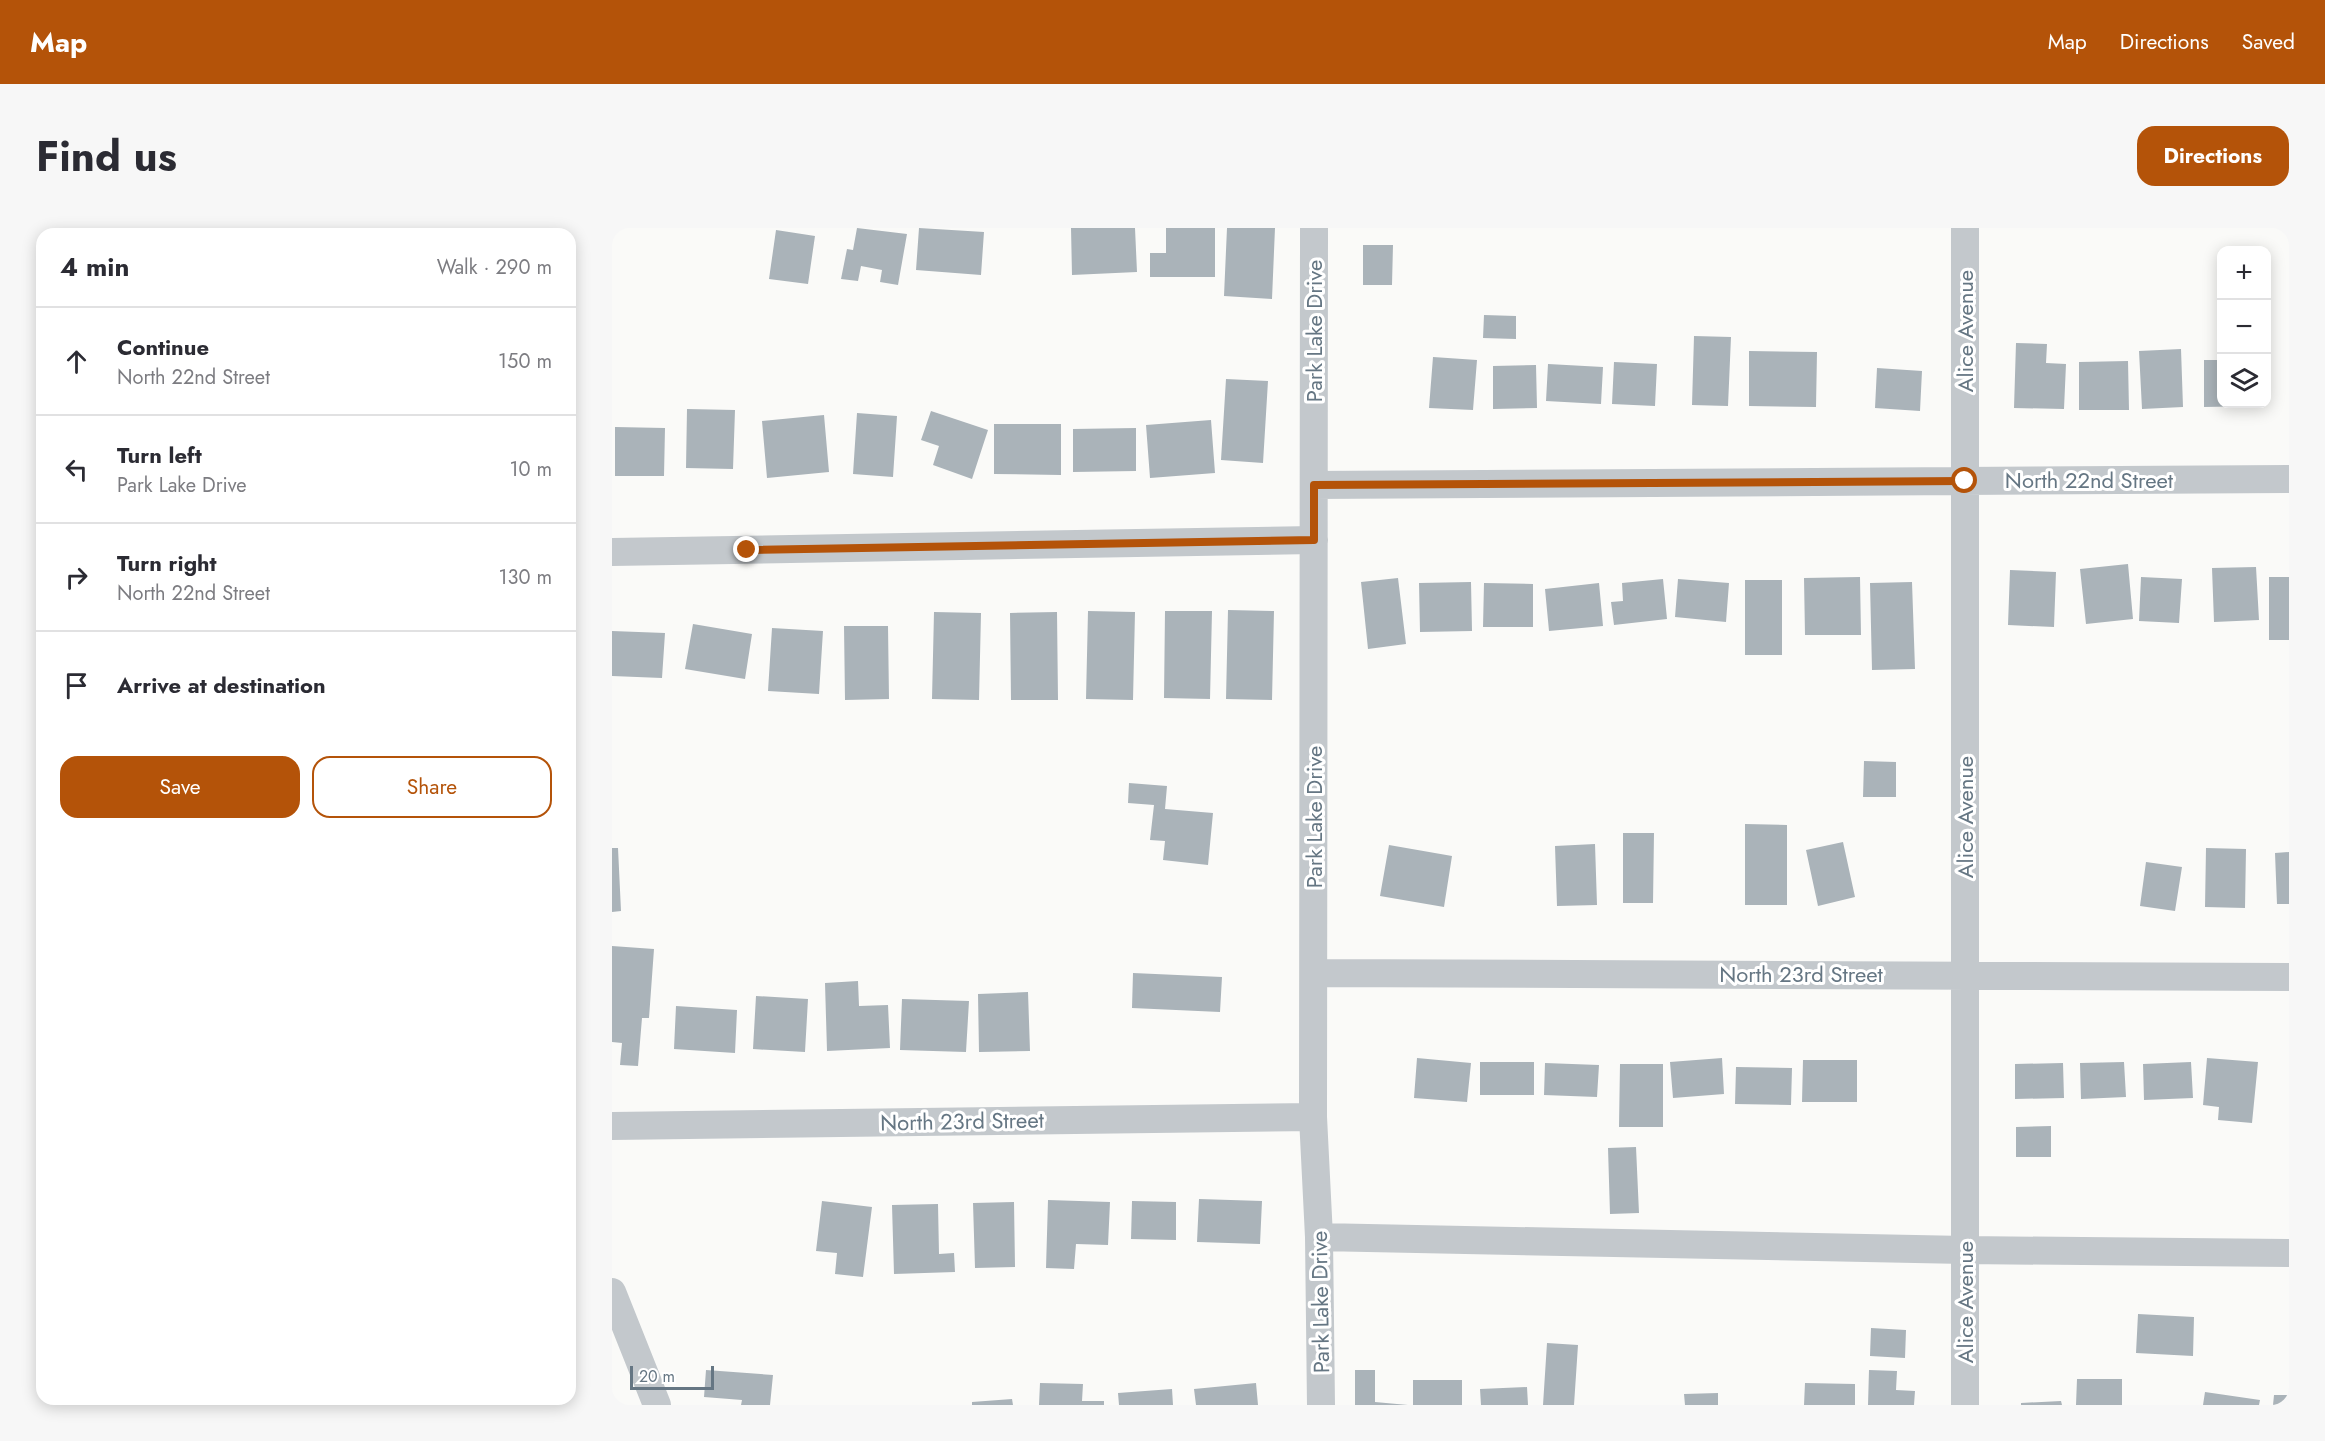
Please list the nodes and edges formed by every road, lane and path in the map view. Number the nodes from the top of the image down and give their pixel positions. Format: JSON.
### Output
{"nodes":[{"id":1,"x":1314,"y":228,"type":"edge"},
{"id":2,"x":1965,"y":228,"type":"edge"},
{"id":3,"x":2289,"y":479,"type":"edge"},
{"id":4,"x":1965,"y":481,"type":"junction"},
{"id":5,"x":1314,"y":485,"type":"junction"},
{"id":6,"x":1314,"y":540,"type":"junction"},
{"id":7,"x":612,"y":552,"type":"edge"},
{"id":8,"x":1314,"y":973,"type":"junction"},
{"id":9,"x":1965,"y":975,"type":"junction"},
{"id":10,"x":2289,"y":977,"type":"edge"},
{"id":11,"x":1313,"y":1117,"type":"junction"},
{"id":12,"x":612,"y":1126,"type":"edge"},
{"id":13,"x":1319,"y":1237,"type":"junction"},
{"id":14,"x":1965,"y":1250,"type":"junction"},
{"id":15,"x":2289,"y":1253,"type":"edge"},
{"id":16,"x":612,"y":1292,"type":"edge"},
{"id":17,"x":657,"y":1405,"type":"edge"},
{"id":18,"x":1321,"y":1405,"type":"edge"},
{"id":19,"x":1965,"y":1405,"type":"edge"}],
"edges":[{"from":1,"to":5,"type":"street","name":"Park Lake Drive"},
{"from":2,"to":4,"type":"street","name":"Alice Avenue"},
{"from":3,"to":4,"type":"street","name":"North 22nd Street"},
{"from":4,"to":5,"type":"street","name":"North 22nd Street"},
{"from":4,"to":9,"type":"street","name":"Alice Avenue"},
{"from":5,"to":6,"type":"street","name":"Park Lake Drive"},
{"from":6,"to":7,"type":"street"},
{"from":6,"to":8,"type":"street","name":"Park Lake Drive"},
{"from":8,"to":9,"type":"street","name":"North 23rd Street"},
{"from":8,"to":11,"type":"street","name":"Park Lake Drive"},
{"from":9,"to":10,"type":"street","name":"North 23rd Street"},
{"from":9,"to":14,"type":"street","name":"Alice Avenue"},
{"from":11,"to":12,"type":"street","name":"North 23rd Street"},
{"from":11,"to":13,"type":"street","name":"Park Lake Drive"},
{"from":13,"to":14,"type":"street"},
{"from":13,"to":18,"type":"street","name":"Park Lake Drive"},
{"from":14,"to":15,"type":"street"},
{"from":14,"to":19,"type":"street","name":"Alice Avenue"},
{"from":16,"to":17,"type":"street"}]}
